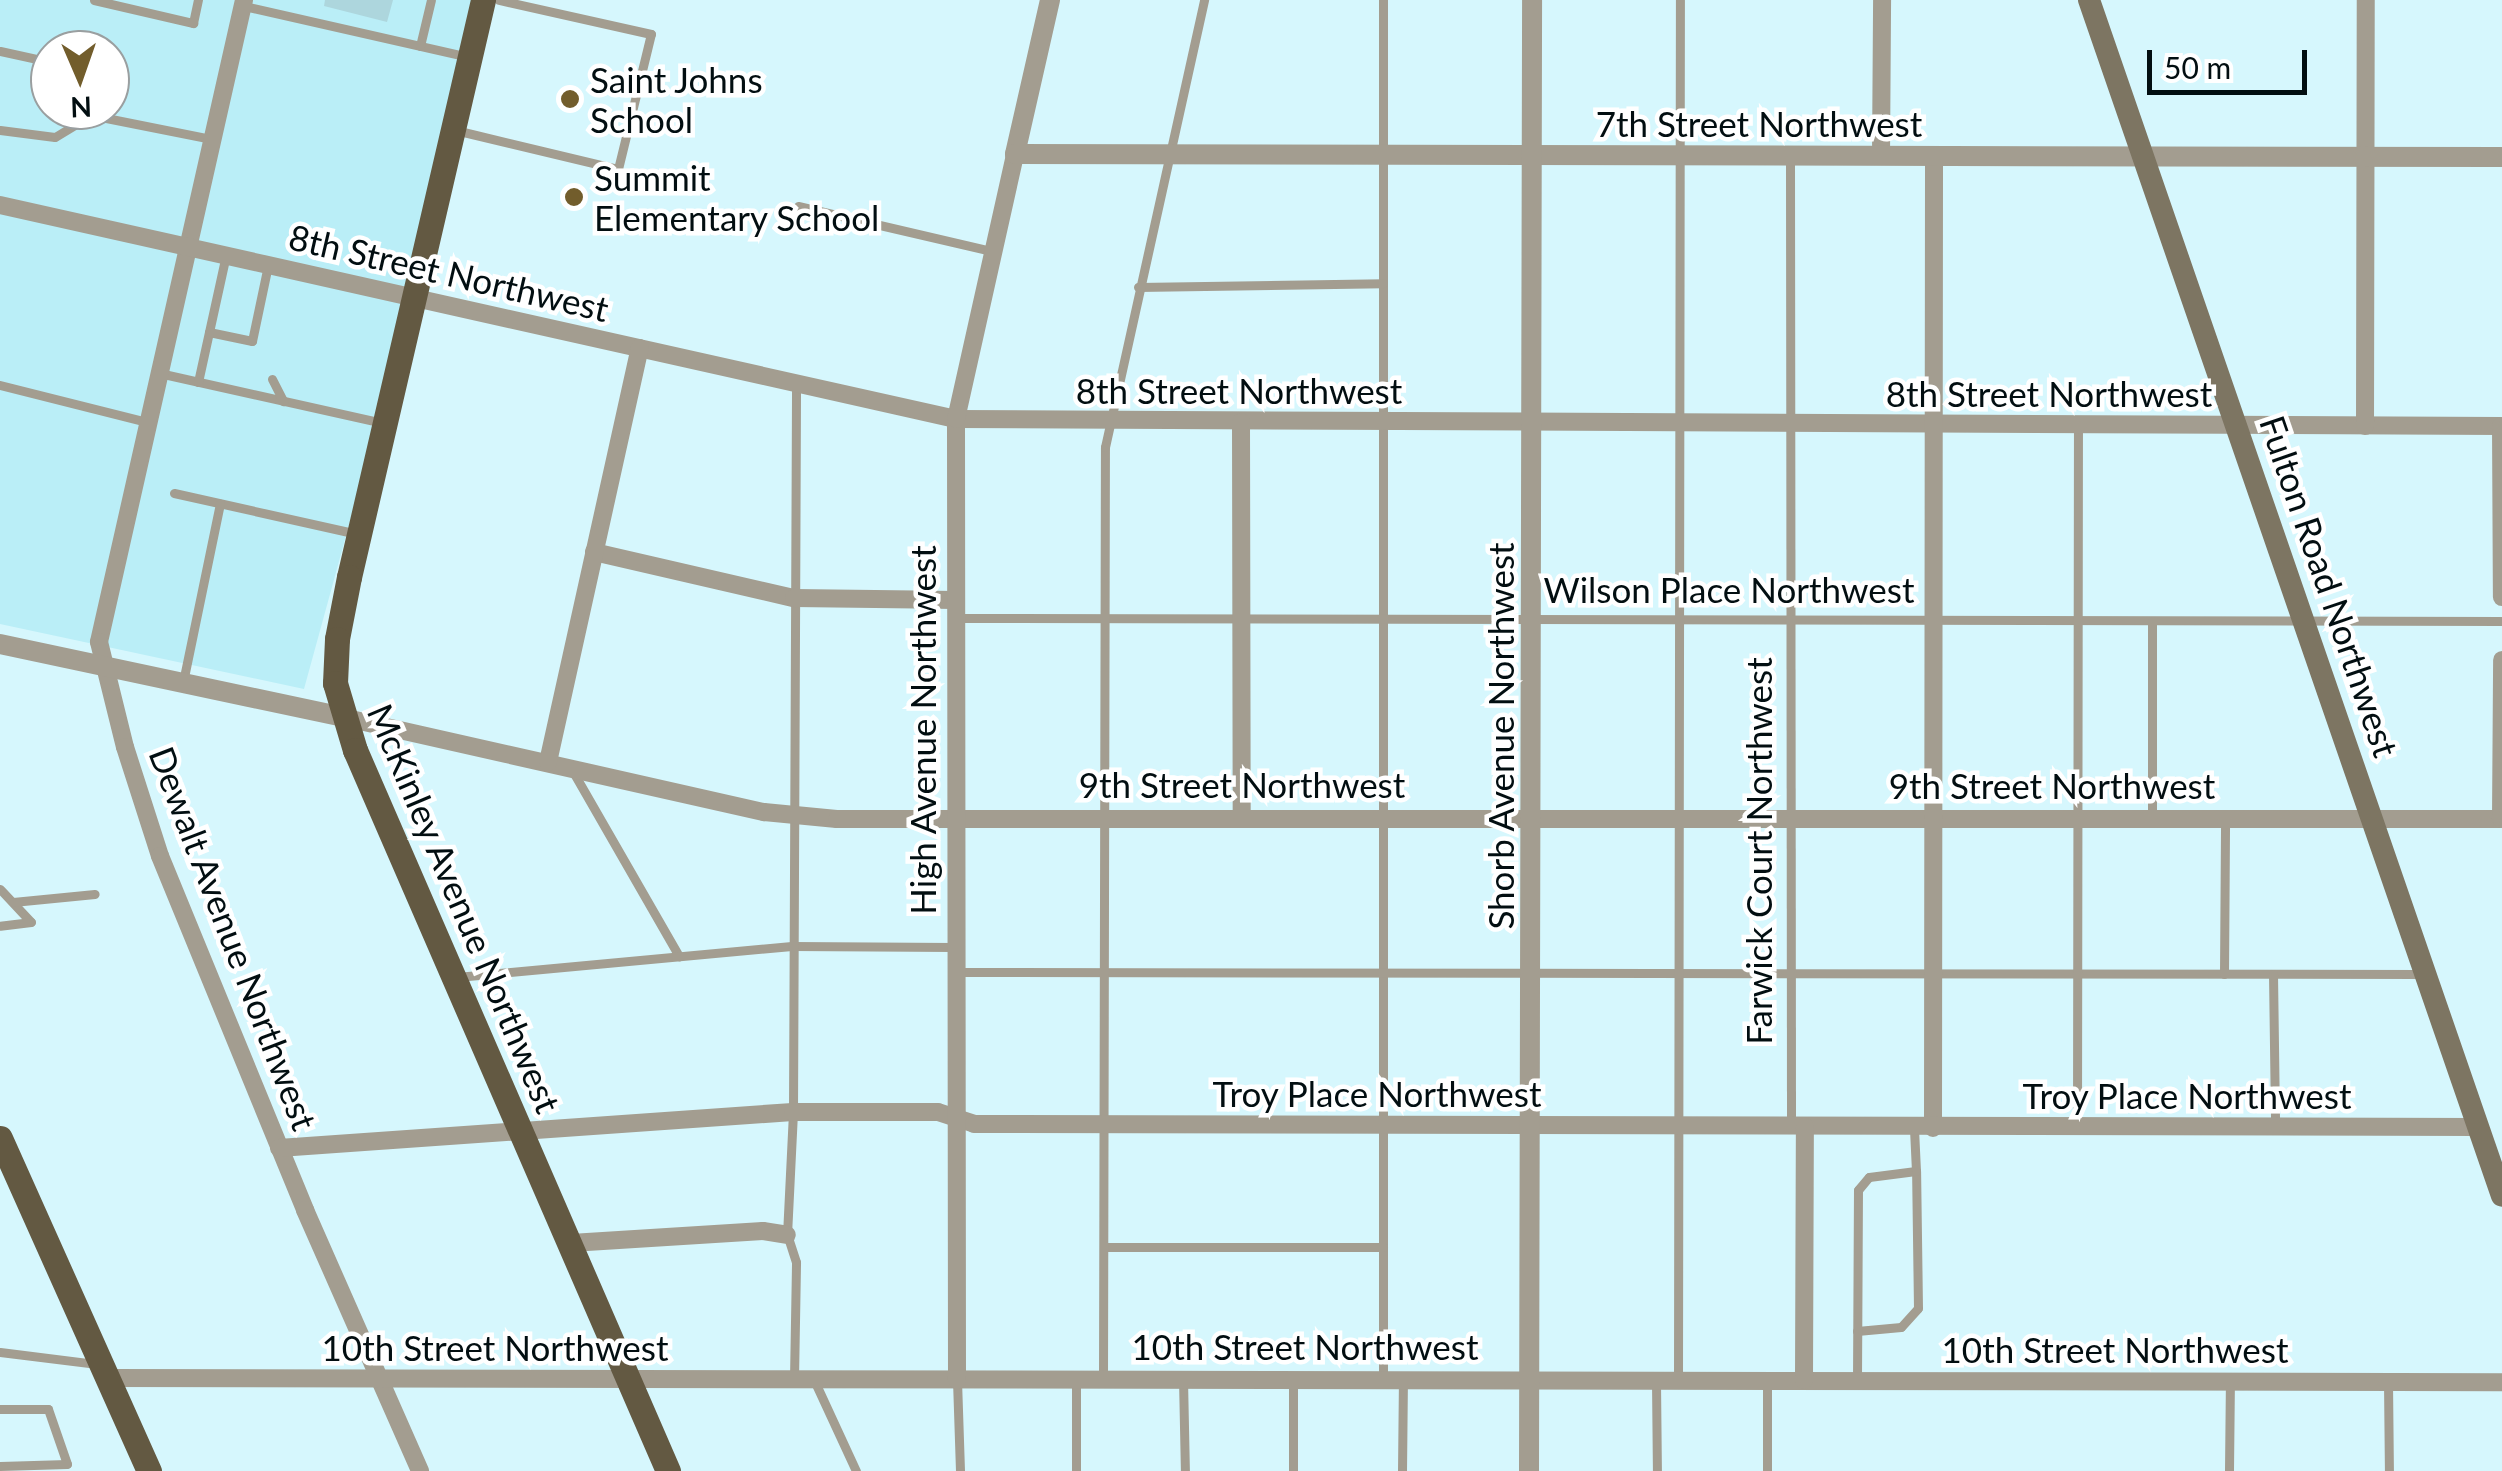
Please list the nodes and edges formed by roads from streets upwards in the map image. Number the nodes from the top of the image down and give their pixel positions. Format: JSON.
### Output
{"nodes":[{"id":1,"x":483,"y":0,"type":"edge"},
{"id":2,"x":1050,"y":0,"type":"edge"},
{"id":3,"x":1532,"y":0,"type":"edge"},
{"id":4,"x":1882,"y":0,"type":"edge"},
{"id":5,"x":2089,"y":0,"type":"edge"},
{"id":6,"x":2366,"y":0,"type":"edge"},
{"id":7,"x":244,"y":3,"type":"edge"},
{"id":8,"x":1015,"y":154,"type":"junction"},
{"id":9,"x":1533,"y":155,"type":"junction"},
{"id":10,"x":1880,"y":156,"type":"junction"},
{"id":11,"x":1934,"y":156,"type":"junction"},
{"id":12,"x":2142,"y":156,"type":"junction"},
{"id":13,"x":2502,"y":156,"type":"edge"},
{"id":14,"x":2365,"y":157,"type":"junction"},
{"id":15,"x":0,"y":205,"type":"edge"},
{"id":16,"x":186,"y":247,"type":"junction"},
{"id":17,"x":415,"y":298,"type":"junction"},
{"id":18,"x":640,"y":348,"type":"junction"},
{"id":19,"x":956,"y":419,"type":"junction"},
{"id":20,"x":1242,"y":422,"type":"junction"},
{"id":21,"x":1532,"y":424,"type":"junction"},
{"id":22,"x":1934,"y":425,"type":"junction"},
{"id":23,"x":2238,"y":425,"type":"junction"},
{"id":24,"x":2365,"y":426,"type":"junction"},
{"id":25,"x":2501,"y":426,"type":"edge"},
{"id":26,"x":594,"y":552,"type":"junction"},
{"id":27,"x":2502,"y":597,"type":"edge"},
{"id":28,"x":956,"y":609,"type":"junction"},
{"id":29,"x":0,"y":644,"type":"edge"},
{"id":30,"x":2502,"y":660,"type":"edge"},
{"id":31,"x":104,"y":668,"type":"junction"},
{"id":32,"x":342,"y":718,"type":"junction"},
{"id":33,"x":548,"y":762,"type":"junction"},
{"id":34,"x":954,"y":817,"type":"junction"},
{"id":35,"x":1242,"y":817,"type":"junction"},
{"id":36,"x":1532,"y":817,"type":"junction"},
{"id":37,"x":1933,"y":817,"type":"junction"},
{"id":38,"x":2372,"y":818,"type":"junction"},
{"id":39,"x":2502,"y":819,"type":"edge"},
{"id":40,"x":954,"y":1118,"type":"junction"},
{"id":41,"x":1530,"y":1127,"type":"junction"},
{"id":42,"x":1798,"y":1127,"type":"junction"},
{"id":43,"x":2479,"y":1127,"type":"junction"},
{"id":44,"x":1924,"y":1128,"type":"junction"},
{"id":45,"x":520,"y":1129,"type":"junction"},
{"id":46,"x":0,"y":1138,"type":"edge"},
{"id":47,"x":279,"y":1148,"type":"junction"},
{"id":48,"x":2502,"y":1196,"type":"edge"},
{"id":49,"x":787,"y":1235,"type":"road end"},
{"id":50,"x":571,"y":1243,"type":"junction"},
{"id":51,"x":105,"y":1371,"type":"junction"},
{"id":52,"x":1530,"y":1378,"type":"junction"},
{"id":53,"x":379,"y":1380,"type":"junction"},
{"id":54,"x":629,"y":1380,"type":"junction"},
{"id":55,"x":957,"y":1380,"type":"junction"},
{"id":56,"x":1804,"y":1380,"type":"junction"},
{"id":57,"x":2502,"y":1382,"type":"edge"},
{"id":58,"x":149,"y":1471,"type":"edge"},
{"id":59,"x":420,"y":1471,"type":"edge"},
{"id":60,"x":668,"y":1471,"type":"edge"},
{"id":61,"x":1529,"y":1471,"type":"edge"}],
"edges":[{"from":1,"to":17,"type":"main road","name":"McKinley Avenue Northwest"},
{"from":2,"to":8,"type":"street","name":"High Avenue Northwest"},
{"from":3,"to":9,"type":"street","name":"Shorb Avenue Northwest"},
{"from":4,"to":10,"type":"street"},
{"from":5,"to":12,"type":"main road","name":"Fulton Road Northwest"},
{"from":6,"to":14,"type":"street"},
{"from":7,"to":16,"type":"street","name":"Dewalt Avenue Northwest"},
{"from":8,"to":9,"type":"street","name":"7th Street Northwest"},
{"from":8,"to":19,"type":"street","name":"High Avenue Northwest"},
{"from":9,"to":10,"type":"street","name":"7th Street Northwest"},
{"from":9,"to":21,"type":"street","name":"Shorb Avenue Northwest"},
{"from":10,"to":11,"type":"street","name":"7th Street Northwest"},
{"from":11,"to":12,"type":"street","name":"7th Street Northwest"},
{"from":11,"to":22,"type":"street"},
{"from":12,"to":14,"type":"street","name":"7th Street Northwest"},
{"from":12,"to":23,"type":"main road","name":"Fulton Road Northwest"},
{"from":13,"to":14,"type":"street","name":"7th Street Northwest"},
{"from":14,"to":24,"type":"street"},
{"from":15,"to":16,"type":"street","name":"8th Street Northwest"},
{"from":16,"to":17,"type":"street","name":"8th Street Northwest"},
{"from":16,"to":31,"type":"street","name":"Dewalt Avenue Northwest"},
{"from":17,"to":18,"type":"street","name":"8th Street Northwest"},
{"from":17,"to":32,"type":"main road","name":"McKinley Avenue Northwest"},
{"from":18,"to":19,"type":"street","name":"8th Street Northwest"},
{"from":18,"to":26,"type":"street"},
{"from":19,"to":20,"type":"street","name":"8th Street Northwest"},
{"from":19,"to":28,"type":"street","name":"High Avenue Northwest"},
{"from":20,"to":21,"type":"street","name":"8th Street Northwest"},
{"from":20,"to":35,"type":"street"},
{"from":21,"to":22,"type":"street","name":"8th Street Northwest"},
{"from":21,"to":36,"type":"street","name":"Shorb Avenue Northwest"},
{"from":22,"to":23,"type":"street","name":"8th Street Northwest"},
{"from":22,"to":37,"type":"street"},
{"from":23,"to":24,"type":"street","name":"8th Street Northwest"},
{"from":23,"to":38,"type":"main road","name":"Fulton Road Northwest"},
{"from":24,"to":25,"type":"street","name":"8th Street Northwest"},
{"from":25,"to":27,"type":"street"},
{"from":26,"to":28,"type":"street","name":"Wilson Place Northwest"},
{"from":26,"to":33,"type":"street"},
{"from":28,"to":34,"type":"street","name":"High Avenue Northwest"},
{"from":29,"to":31,"type":"street","name":"9th Street Northwest"},
{"from":30,"to":39,"type":"street"},
{"from":31,"to":32,"type":"street","name":"9th Street Northwest"},
{"from":31,"to":47,"type":"street","name":"Dewalt Avenue Northwest"},
{"from":32,"to":33,"type":"street","name":"9th Street Northwest"},
{"from":32,"to":45,"type":"main road","name":"McKinley Avenue Northwest"},
{"from":33,"to":34,"type":"street","name":"9th Street Northwest"},
{"from":34,"to":35,"type":"street","name":"9th Street Northwest"},
{"from":34,"to":40,"type":"street","name":"High Avenue Northwest"},
{"from":35,"to":36,"type":"street","name":"9th Street Northwest"},
{"from":36,"to":37,"type":"street","name":"9th Street Northwest"},
{"from":36,"to":41,"type":"street","name":"Shorb Avenue Northwest"},
{"from":37,"to":38,"type":"street","name":"9th Street Northwest"},
{"from":37,"to":44,"type":"street"},
{"from":38,"to":39,"type":"street","name":"9th Street Northwest"},
{"from":38,"to":43,"type":"main road","name":"Fulton Road Northwest"},
{"from":40,"to":41,"type":"street","name":"Troy Place Northwest"},
{"from":40,"to":45,"type":"street","name":"Troy Place Northwest"},
{"from":40,"to":55,"type":"street","name":"High Avenue Northwest"},
{"from":41,"to":42,"type":"street","name":"Troy Place Northwest"},
{"from":41,"to":52,"type":"street","name":"Shorb Avenue Northwest"},
{"from":42,"to":44,"type":"street","name":"Troy Place Northwest"},
{"from":42,"to":56,"type":"street","name":"Farwick Court Northwest"},
{"from":43,"to":44,"type":"street","name":"Troy Place Northwest"},
{"from":43,"to":48,"type":"main road","name":"Fulton Road Northwest"},
{"from":45,"to":47,"type":"street","name":"Troy Place Northwest"},
{"from":45,"to":50,"type":"main road","name":"McKinley Avenue Northwest"},
{"from":46,"to":51,"type":"main road"},
{"from":47,"to":53,"type":"street","name":"Dewalt Avenue Northwest"},
{"from":49,"to":50,"type":"street"},
{"from":50,"to":54,"type":"main road","name":"McKinley Avenue Northwest"},
{"from":51,"to":53,"type":"street","name":"10th Street Northwest"},
{"from":51,"to":58,"type":"main road"},
{"from":52,"to":55,"type":"street","name":"10th Street Northwest"},
{"from":52,"to":56,"type":"street","name":"10th Street Northwest"},
{"from":52,"to":61,"type":"street","name":"Shorb Avenue Northwest"},
{"from":53,"to":54,"type":"street","name":"10th Street Northwest"},
{"from":53,"to":59,"type":"street","name":"Dewalt Avenue Northwest"},
{"from":54,"to":55,"type":"street","name":"10th Street Northwest"},
{"from":54,"to":60,"type":"main road","name":"McKinley Avenue Northwest"},
{"from":56,"to":57,"type":"street","name":"10th Street Northwest"}]}
